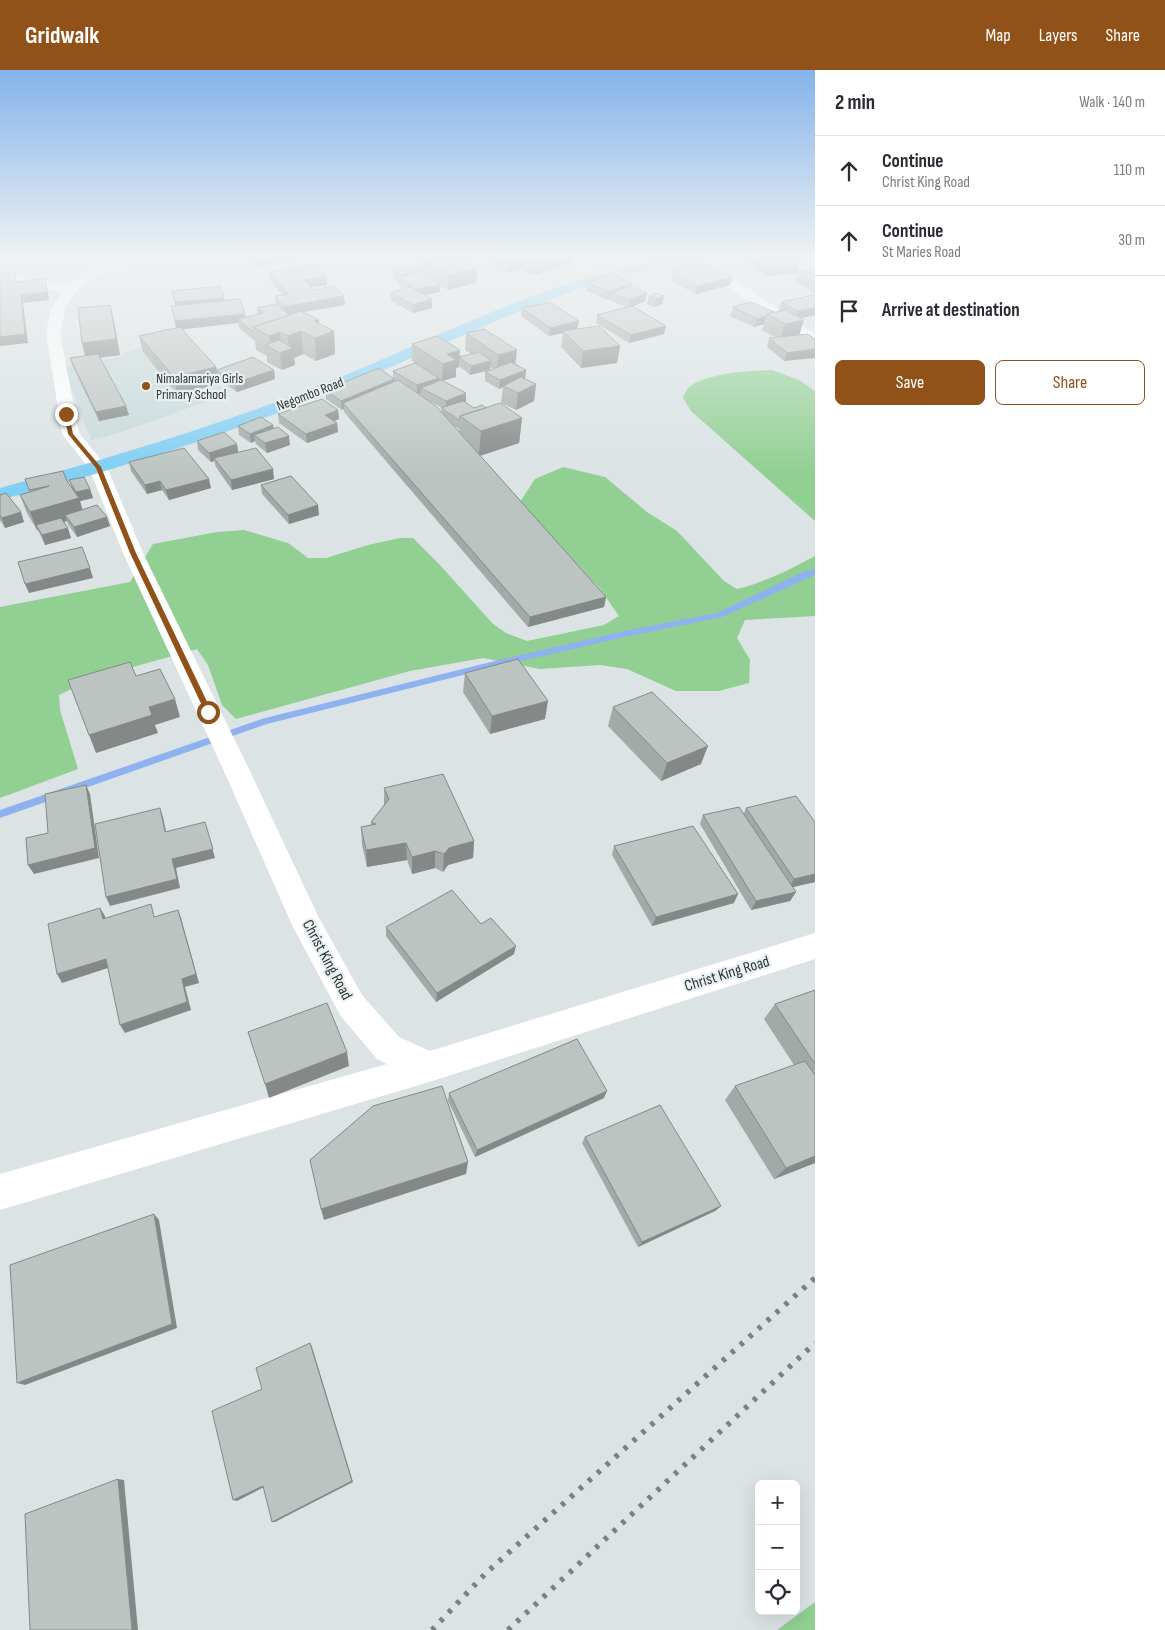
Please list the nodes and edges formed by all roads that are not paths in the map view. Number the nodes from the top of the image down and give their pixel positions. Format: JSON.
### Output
{"nodes":[{"id":1,"x":52,"y":330,"type":"edge"},
{"id":2,"x":431,"y":330,"type":"edge"},
{"id":3,"x":465,"y":330,"type":"edge"},
{"id":4,"x":799,"y":330,"type":"edge"},
{"id":5,"x":815,"y":341,"type":"edge"},
{"id":6,"x":94,"y":462,"type":"junction"},
{"id":7,"x":0,"y":481,"type":"edge"},
{"id":8,"x":0,"y":494,"type":"edge"},
{"id":9,"x":815,"y":946,"type":"edge"},
{"id":10,"x":429,"y":1067,"type":"junction"},
{"id":11,"x":0,"y":1192,"type":"edge"}],
"edges":[{"from":1,"to":6,"type":"street","name":"Christ King Road"},
{"from":2,"to":6,"type":"highway","name":"Negombo Road"},
{"from":3,"to":6,"type":"highway","name":"Negombo Road"},
{"from":4,"to":5,"type":"street"},
{"from":6,"to":7,"type":"highway","name":"Negombo Road"},
{"from":6,"to":8,"type":"highway","name":"Negombo Road"},
{"from":6,"to":10,"type":"street","name":"Christ King Road"},
{"from":9,"to":10,"type":"street","name":"Christ King Road"},
{"from":10,"to":11,"type":"street"}]}
